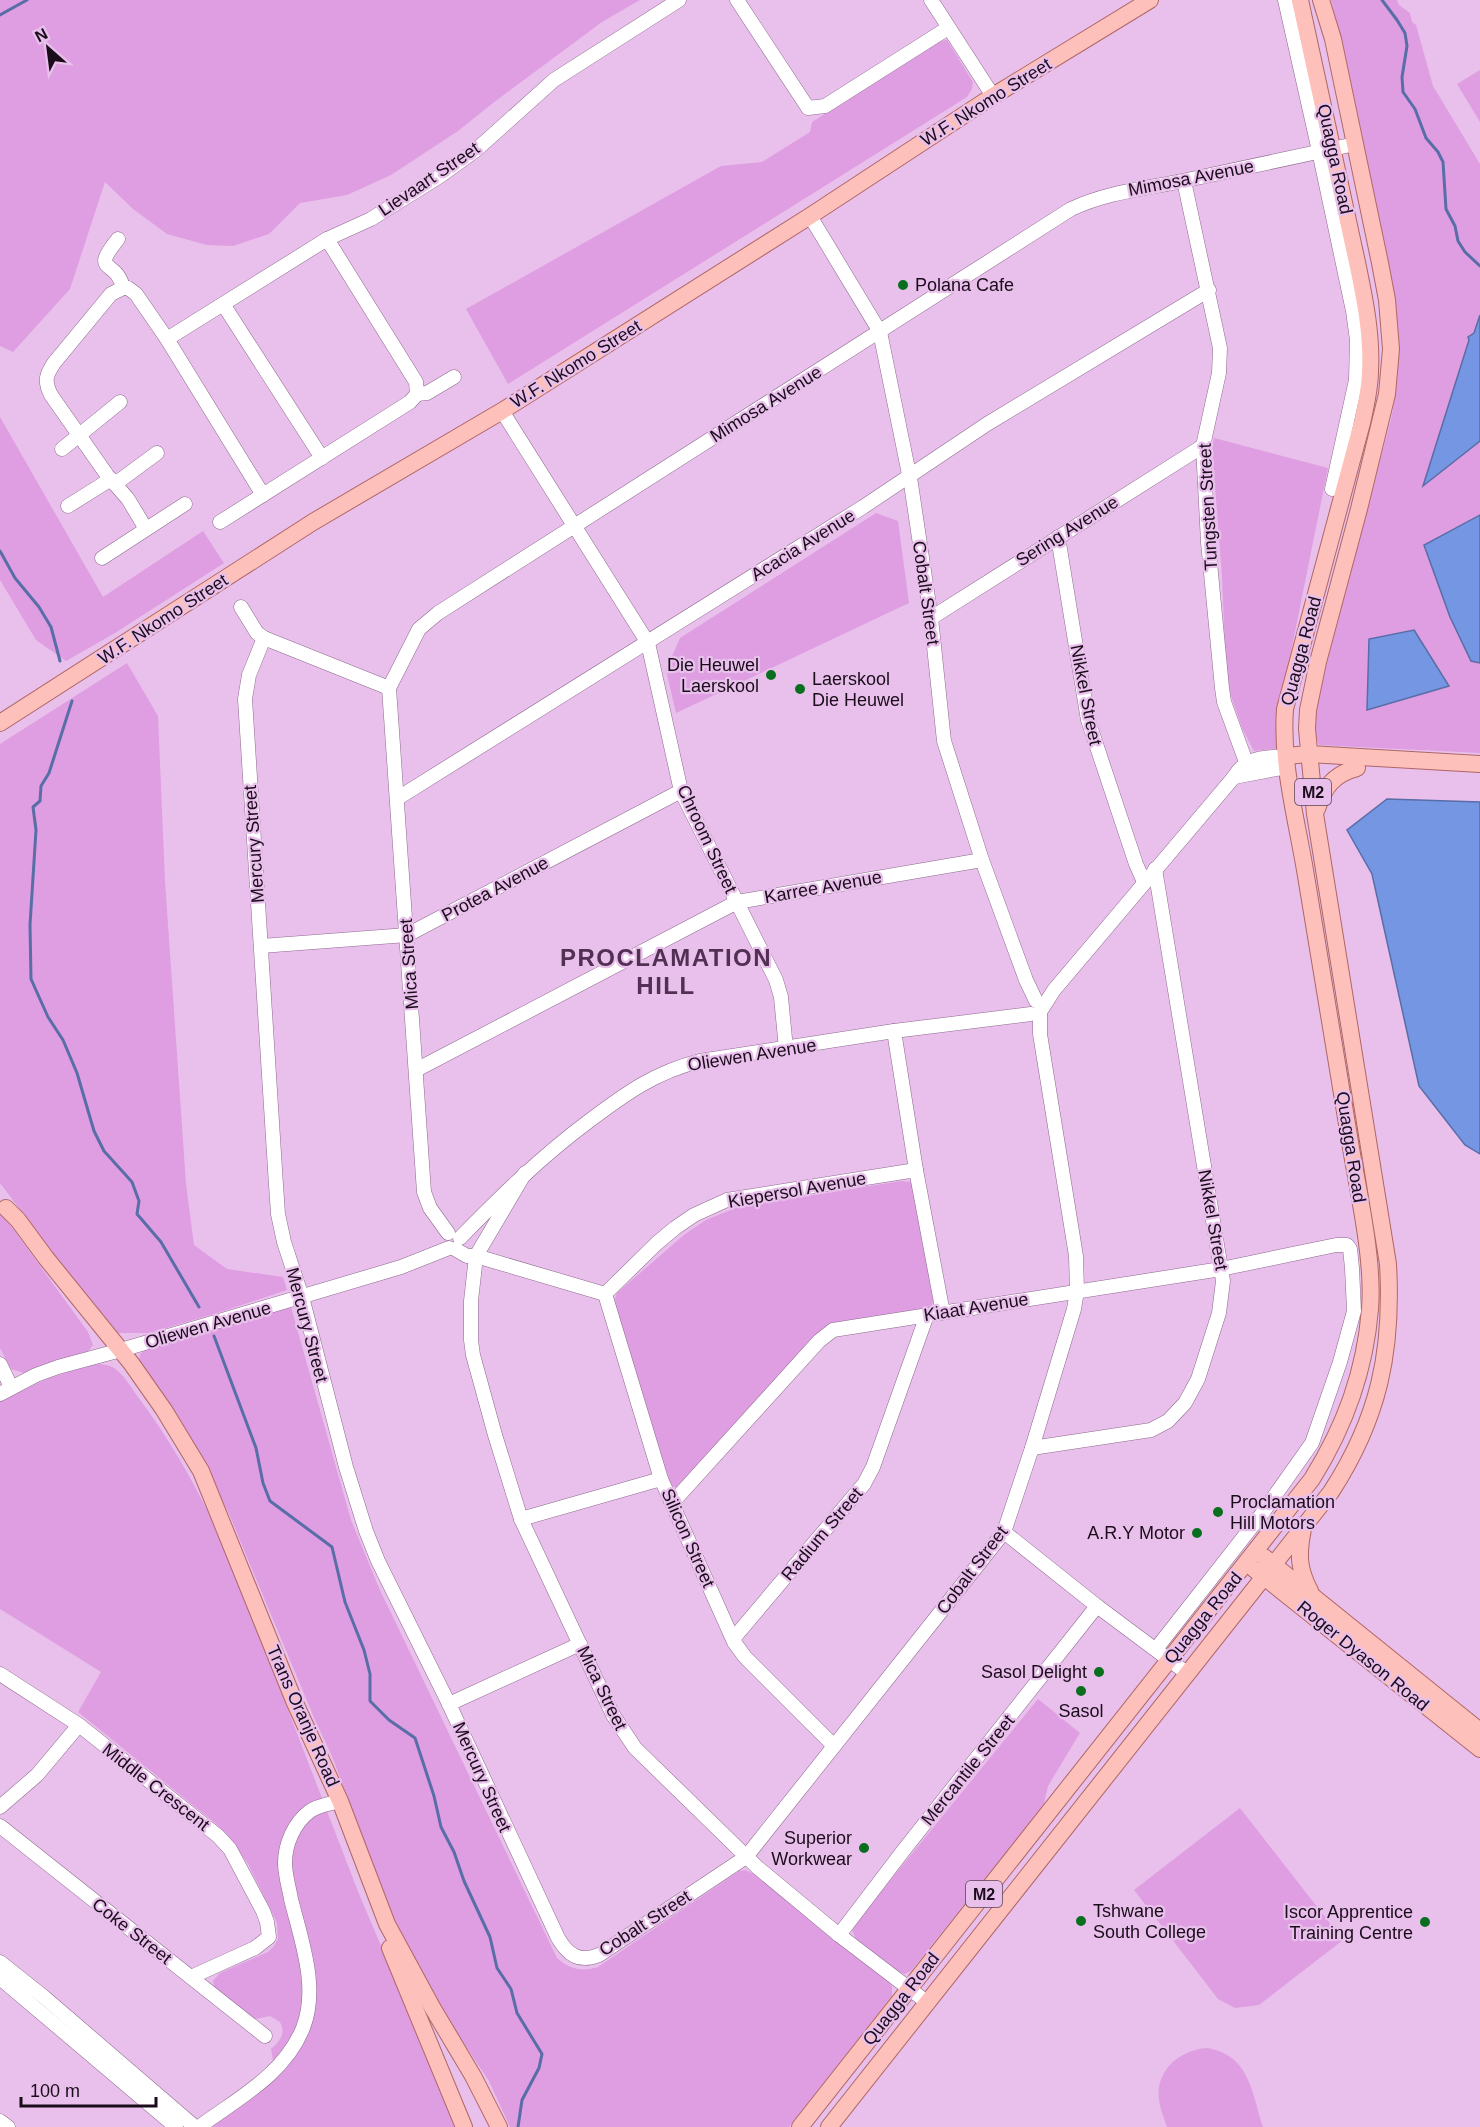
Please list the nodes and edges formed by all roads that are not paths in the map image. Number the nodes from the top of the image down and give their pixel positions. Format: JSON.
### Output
{"nodes":[{"id":1,"x":679,"y":0,"type":"edge"},
{"id":2,"x":737,"y":0,"type":"edge"},
{"id":3,"x":931,"y":0,"type":"edge"},
{"id":4,"x":1150,"y":0,"type":"edge"},
{"id":5,"x":1286,"y":0,"type":"edge"},
{"id":6,"x":1300,"y":0,"type":"edge"},
{"id":7,"x":1321,"y":0,"type":"edge"},
{"id":8,"x":948,"y":28,"type":"junction"},
{"id":9,"x":993,"y":96,"type":"junction"},
{"id":10,"x":1355,"y":144,"type":"junction"},
{"id":11,"x":1326,"y":150,"type":"junction"},
{"id":12,"x":1184,"y":181,"type":"junction"},
{"id":13,"x":810,"y":216,"type":"junction"},
{"id":14,"x":118,"y":239,"type":"dead end"},
{"id":15,"x":327,"y":239,"type":"junction"},
{"id":16,"x":123,"y":288,"type":"junction"},
{"id":17,"x":1209,"y":290,"type":"junction"},
{"id":18,"x":223,"y":304,"type":"junction"},
{"id":19,"x":880,"y":332,"type":"junction"},
{"id":20,"x":167,"y":339,"type":"junction"},
{"id":21,"x":454,"y":377,"type":"dead end"},
{"id":22,"x":417,"y":388,"type":"junction"},
{"id":23,"x":120,"y":402,"type":"dead end"},
{"id":24,"x":502,"y":411,"type":"junction"},
{"id":25,"x":81,"y":435,"type":"junction"},
{"id":26,"x":1203,"y":446,"type":"junction"},
{"id":27,"x":62,"y":449,"type":"dead end"},
{"id":28,"x":157,"y":453,"type":"dead end"},
{"id":29,"x":322,"y":458,"type":"junction"},
{"id":30,"x":910,"y":476,"type":"junction"},
{"id":31,"x":113,"y":482,"type":"junction"},
{"id":32,"x":1332,"y":489,"type":"dead end"},
{"id":33,"x":263,"y":495,"type":"junction"},
{"id":34,"x":185,"y":504,"type":"dead end"},
{"id":35,"x":68,"y":506,"type":"dead end"},
{"id":36,"x":220,"y":522,"type":"dead end"},
{"id":37,"x":574,"y":526,"type":"junction"},
{"id":38,"x":146,"y":529,"type":"junction"},
{"id":39,"x":1058,"y":537,"type":"junction"},
{"id":40,"x":102,"y":558,"type":"dead end"},
{"id":41,"x":241,"y":607,"type":"dead end"},
{"id":42,"x":931,"y":618,"type":"junction"},
{"id":43,"x":264,"y":638,"type":"junction"},
{"id":44,"x":648,"y":643,"type":"junction"},
{"id":45,"x":389,"y":688,"type":"junction"},
{"id":46,"x":0,"y":723,"type":"edge"},
{"id":47,"x":1310,"y":760,"type":"junction"},
{"id":48,"x":1286,"y":761,"type":"junction"},
{"id":49,"x":1246,"y":762,"type":"junction"},
{"id":50,"x":1480,"y":764,"type":"edge"},
{"id":51,"x":1357,"y":768,"type":"junction"},
{"id":52,"x":1480,"y":773,"type":"edge"},
{"id":53,"x":1234,"y":777,"type":"junction"},
{"id":54,"x":681,"y":791,"type":"junction"},
{"id":55,"x":398,"y":798,"type":"junction"},
{"id":56,"x":1316,"y":814,"type":"junction"},
{"id":57,"x":982,"y":860,"type":"junction"},
{"id":58,"x":1155,"y":869,"type":"junction"},
{"id":59,"x":1144,"y":882,"type":"junction"},
{"id":60,"x":737,"y":902,"type":"junction"},
{"id":61,"x":407,"y":935,"type":"junction"},
{"id":62,"x":261,"y":946,"type":"junction"},
{"id":63,"x":1035,"y":1008,"type":"junction"},
{"id":64,"x":894,"y":1031,"type":"junction"},
{"id":65,"x":786,"y":1049,"type":"junction"},
{"id":66,"x":417,"y":1070,"type":"junction"},
{"id":67,"x":916,"y":1170,"type":"junction"},
{"id":68,"x":525,"y":1173,"type":"junction"},
{"id":69,"x":3,"y":1204,"type":"edge"},
{"id":70,"x":457,"y":1244,"type":"junction"},
{"id":71,"x":1221,"y":1269,"type":"junction"},
{"id":72,"x":1077,"y":1291,"type":"junction"},
{"id":73,"x":605,"y":1294,"type":"junction"},
{"id":74,"x":302,"y":1297,"type":"junction"},
{"id":75,"x":943,"y":1313,"type":"junction"},
{"id":76,"x":927,"y":1315,"type":"junction"},
{"id":77,"x":116,"y":1352,"type":"junction"},
{"id":78,"x":0,"y":1364,"type":"edge"},
{"id":79,"x":5,"y":1391,"type":"edge"},
{"id":80,"x":1032,"y":1448,"type":"junction"},
{"id":81,"x":661,"y":1479,"type":"junction"},
{"id":82,"x":673,"y":1502,"type":"junction"},
{"id":83,"x":521,"y":1519,"type":"junction"},
{"id":84,"x":1303,"y":1528,"type":"junction"},
{"id":85,"x":1004,"y":1532,"type":"junction"},
{"id":86,"x":1252,"y":1557,"type":"junction"},
{"id":87,"x":1268,"y":1570,"type":"junction"},
{"id":88,"x":1312,"y":1595,"type":"junction"},
{"id":89,"x":1097,"y":1606,"type":"junction"},
{"id":90,"x":733,"y":1639,"type":"junction"},
{"id":91,"x":580,"y":1644,"type":"junction"},
{"id":92,"x":1156,"y":1649,"type":"junction"},
{"id":93,"x":1168,"y":1661,"type":"junction"},
{"id":94,"x":0,"y":1674,"type":"edge"},
{"id":95,"x":1188,"y":1674,"type":"junction"},
{"id":96,"x":449,"y":1704,"type":"junction"},
{"id":97,"x":79,"y":1725,"type":"junction"},
{"id":98,"x":1480,"y":1731,"type":"edge"},
{"id":99,"x":834,"y":1746,"type":"junction"},
{"id":100,"x":1480,"y":1749,"type":"edge"},
{"id":101,"x":340,"y":1801,"type":"junction"},
{"id":102,"x":0,"y":1807,"type":"edge"},
{"id":103,"x":0,"y":1826,"type":"edge"},
{"id":104,"x":746,"y":1857,"type":"junction"},
{"id":105,"x":387,"y":1924,"type":"junction"},
{"id":106,"x":839,"y":1935,"type":"junction"},
{"id":107,"x":580,"y":1959,"type":"joint"},
{"id":108,"x":0,"y":1962,"type":"edge"},
{"id":109,"x":191,"y":1977,"type":"junction"},
{"id":110,"x":0,"y":1978,"type":"edge"},
{"id":111,"x":909,"y":1988,"type":"junction"},
{"id":112,"x":928,"y":2003,"type":"junction"},
{"id":113,"x":265,"y":2036,"type":"dead end"},
{"id":114,"x":0,"y":2121,"type":"edge"},
{"id":115,"x":8,"y":2127,"type":"edge"},
{"id":116,"x":176,"y":2127,"type":"edge"},
{"id":117,"x":197,"y":2127,"type":"edge"},
{"id":118,"x":464,"y":2127,"type":"edge"},
{"id":119,"x":499,"y":2127,"type":"edge"},
{"id":120,"x":800,"y":2127,"type":"edge"},
{"id":121,"x":829,"y":2127,"type":"edge"}],
"edges":[{"from":1,"to":15,"type":"street","name":"Lievaart Street"},
{"from":2,"to":8,"type":"street"},
{"from":3,"to":8,"type":"street"},
{"from":4,"to":9,"type":"main road","name":"W.F. Nkomo Street"},
{"from":5,"to":11,"type":"street","name":"Quagga Road"},
{"from":6,"to":11,"type":"main road","name":"Quagga Road","number":"M2"},
{"from":7,"to":10,"type":"main road","name":"Quagga Road","number":"M2"},
{"from":8,"to":9,"type":"street"},
{"from":9,"to":13,"type":"main road","name":"W.F. Nkomo Street"},
{"from":10,"to":11,"type":"street","name":"Mimosa Avenue"},
{"from":10,"to":47,"type":"main road","name":"Quagga Road","number":"M2"},
{"from":11,"to":12,"type":"street","name":"Mimosa Avenue"},
{"from":11,"to":32,"type":"street","name":"Quagga Road"},
{"from":11,"to":48,"type":"main road","name":"Quagga Road","number":"M2"},
{"from":12,"to":17,"type":"street","name":"Tungsten Street"},
{"from":12,"to":19,"type":"street","name":"Mimosa Avenue"},
{"from":13,"to":19,"type":"street","name":"Cobalt Street"},
{"from":13,"to":24,"type":"main road","name":"W.F. Nkomo Street"},
{"from":14,"to":16,"type":"street"},
{"from":15,"to":18,"type":"street","name":"Lievaart Street"},
{"from":15,"to":22,"type":"street"},
{"from":16,"to":20,"type":"street"},
{"from":16,"to":25,"type":"street"},
{"from":17,"to":26,"type":"street","name":"Tungsten Street"},
{"from":17,"to":30,"type":"street","name":"Acacia Avenue"},
{"from":18,"to":20,"type":"street","name":"Lievaart Street"},
{"from":18,"to":29,"type":"street"},
{"from":19,"to":30,"type":"street","name":"Cobalt Street"},
{"from":19,"to":37,"type":"street","name":"Mimosa Avenue"},
{"from":20,"to":33,"type":"street"},
{"from":21,"to":22,"type":"street"},
{"from":22,"to":29,"type":"street"},
{"from":23,"to":25,"type":"street"},
{"from":24,"to":37,"type":"street","name":"Chroom Street"},
{"from":24,"to":46,"type":"main road","name":"W.F. Nkomo Street"},
{"from":25,"to":27,"type":"street"},
{"from":25,"to":31,"type":"street"},
{"from":26,"to":39,"type":"street","name":"Sering Avenue"},
{"from":26,"to":49,"type":"street","name":"Tungsten Street"},
{"from":28,"to":31,"type":"street"},
{"from":29,"to":33,"type":"street"},
{"from":30,"to":42,"type":"street","name":"Cobalt Street"},
{"from":30,"to":44,"type":"street","name":"Acacia Avenue"},
{"from":31,"to":35,"type":"street"},
{"from":31,"to":38,"type":"street"},
{"from":33,"to":36,"type":"street"},
{"from":34,"to":38,"type":"street"},
{"from":37,"to":44,"type":"street","name":"Chroom Street"},
{"from":37,"to":45,"type":"street","name":"Mimosa Avenue"},
{"from":38,"to":40,"type":"street"},
{"from":39,"to":42,"type":"street","name":"Sering Avenue"},
{"from":39,"to":59,"type":"street","name":"Nikkel Street"},
{"from":41,"to":43,"type":"street"},
{"from":42,"to":57,"type":"street","name":"Cobalt Street"},
{"from":43,"to":45,"type":"street"},
{"from":43,"to":62,"type":"street","name":"Mercury Street"},
{"from":44,"to":54,"type":"street","name":"Chroom Street"},
{"from":44,"to":55,"type":"street","name":"Acacia Avenue"},
{"from":45,"to":55,"type":"street","name":"Mica Street"},
{"from":47,"to":48,"type":"main road","number":"M2"},
{"from":47,"to":50,"type":"main road","number":"M2"},
{"from":47,"to":51,"type":"main road","number":"M2"},
{"from":47,"to":56,"type":"main road","name":"Quagga Road","number":"M2"},
{"from":48,"to":49,"type":"street"},
{"from":48,"to":53,"type":"street"},
{"from":48,"to":86,"type":"main road","name":"Quagga Road","number":"M2"},
{"from":49,"to":53,"type":"street","name":"Oliewen Avenue"},
{"from":51,"to":52,"type":"main road","number":"M2"},
{"from":51,"to":56,"type":"main road"},
{"from":53,"to":58,"type":"street","name":"Oliewen Avenue"},
{"from":54,"to":60,"type":"street","name":"Chroom Street"},
{"from":54,"to":61,"type":"street","name":"Protea Avenue"},
{"from":55,"to":61,"type":"street","name":"Mica Street"},
{"from":56,"to":84,"type":"main road","name":"Quagga Road","number":"M2"},
{"from":57,"to":60,"type":"street","name":"Karree Avenue"},
{"from":57,"to":63,"type":"street","name":"Cobalt Street"},
{"from":58,"to":59,"type":"street","name":"Oliewen Avenue"},
{"from":58,"to":71,"type":"street","name":"Nikkel Street"},
{"from":59,"to":63,"type":"street","name":"Oliewen Avenue"},
{"from":60,"to":65,"type":"street","name":"Chroom Street"},
{"from":60,"to":66,"type":"street","name":"Karree Avenue"},
{"from":61,"to":62,"type":"street","name":"Protea Avenue"},
{"from":61,"to":66,"type":"street","name":"Mica Street"},
{"from":62,"to":74,"type":"street","name":"Mercury Street"},
{"from":63,"to":64,"type":"street","name":"Oliewen Avenue"},
{"from":63,"to":72,"type":"street","name":"Cobalt Street"},
{"from":64,"to":65,"type":"street","name":"Oliewen Avenue"},
{"from":64,"to":67,"type":"street"},
{"from":65,"to":68,"type":"street","name":"Oliewen Avenue"},
{"from":66,"to":70,"type":"street","name":"Mica Street"},
{"from":67,"to":73,"type":"street","name":"Kiepersol Avenue"},
{"from":67,"to":75,"type":"street"},
{"from":68,"to":70,"type":"street","name":"Oliewen Avenue"},
{"from":68,"to":70,"type":"street","name":"Oliewen Avenue"},
{"from":69,"to":77,"type":"main road","name":"Trans Oranje Road"},
{"from":70,"to":73,"type":"street"},
{"from":70,"to":74,"type":"street","name":"Oliewen Avenue"},
{"from":70,"to":83,"type":"street","name":"Mica Street"},
{"from":71,"to":72,"type":"street","name":"Kiaat Avenue"},
{"from":71,"to":80,"type":"street","name":"Nikkel Street"},
{"from":71,"to":92,"type":"street","name":"Kiaat Avenue"},
{"from":72,"to":75,"type":"street","name":"Kiaat Avenue"},
{"from":72,"to":80,"type":"street","name":"Cobalt Street"},
{"from":73,"to":81,"type":"street","name":"Silicon Street"},
{"from":74,"to":77,"type":"street","name":"Oliewen Avenue"},
{"from":74,"to":96,"type":"street","name":"Mercury Street"},
{"from":75,"to":76,"type":"street","name":"Kiaat Avenue"},
{"from":76,"to":82,"type":"street","name":"Kiaat Avenue"},
{"from":76,"to":90,"type":"street","name":"Radium Street"},
{"from":77,"to":79,"type":"street"},
{"from":77,"to":101,"type":"main road","name":"Trans Oranje Road"},
{"from":78,"to":79,"type":"street"},
{"from":80,"to":85,"type":"street","name":"Cobalt Street"},
{"from":81,"to":82,"type":"street","name":"Silicon Street"},
{"from":81,"to":83,"type":"street"},
{"from":82,"to":90,"type":"street","name":"Silicon Street"},
{"from":83,"to":91,"type":"street","name":"Mica Street"},
{"from":84,"to":87,"type":"main road","name":"Quagga Road","number":"M2"},
{"from":84,"to":88,"type":"main road"},
{"from":85,"to":89,"type":"street"},
{"from":85,"to":99,"type":"street","name":"Cobalt Street"},
{"from":86,"to":87,"type":"main road","name":"Roger Dyason Road"},
{"from":86,"to":93,"type":"main road","name":"Quagga Road","number":"M2"},
{"from":87,"to":88,"type":"main road","name":"Roger Dyason Road"},
{"from":87,"to":95,"type":"main road","name":"Quagga Road","number":"M2"},
{"from":87,"to":100,"type":"main road","name":"Roger Dyason Road"},
{"from":88,"to":98,"type":"main road","name":"Roger Dyason Road"},
{"from":89,"to":92,"type":"street"},
{"from":89,"to":106,"type":"street","name":"Mercantile Street"},
{"from":90,"to":99,"type":"street","name":"Silicon Street"},
{"from":91,"to":96,"type":"street"},
{"from":91,"to":104,"type":"street","name":"Mica Street"},
{"from":92,"to":93,"type":"street"},
{"from":93,"to":95,"type":"street"},
{"from":93,"to":111,"type":"main road","name":"Quagga Road","number":"M2"},
{"from":94,"to":97,"type":"street","name":"Middle Crescent"},
{"from":95,"to":112,"type":"main road","name":"Quagga Road","number":"M2"},
{"from":96,"to":107,"type":"street","name":"Mercury Street"},
{"from":97,"to":102,"type":"street"},
{"from":97,"to":109,"type":"street","name":"Middle Crescent"},
{"from":99,"to":104,"type":"street","name":"Cobalt Street"},
{"from":101,"to":105,"type":"main road","name":"Trans Oranje Road"},
{"from":101,"to":117,"type":"street"},
{"from":103,"to":109,"type":"street","name":"Coke Street"},
{"from":104,"to":106,"type":"street","name":"Mica Street"},
{"from":104,"to":107,"type":"street","name":"Cobalt Street"},
{"from":105,"to":118,"type":"main road","name":"Trans Oranje Road"},
{"from":105,"to":119,"type":"main road","name":"Trans Oranje Road"},
{"from":106,"to":111,"type":"street","name":"Mica Street"},
{"from":108,"to":117,"type":"street"},
{"from":109,"to":113,"type":"street","name":"Coke Street"},
{"from":110,"to":116,"type":"street"},
{"from":111,"to":112,"type":"street","name":"Mica Street"},
{"from":111,"to":120,"type":"main road","name":"Quagga Road","number":"M2"},
{"from":112,"to":121,"type":"main road","name":"Quagga Road","number":"M2"},
{"from":114,"to":115,"type":"street"}]}
